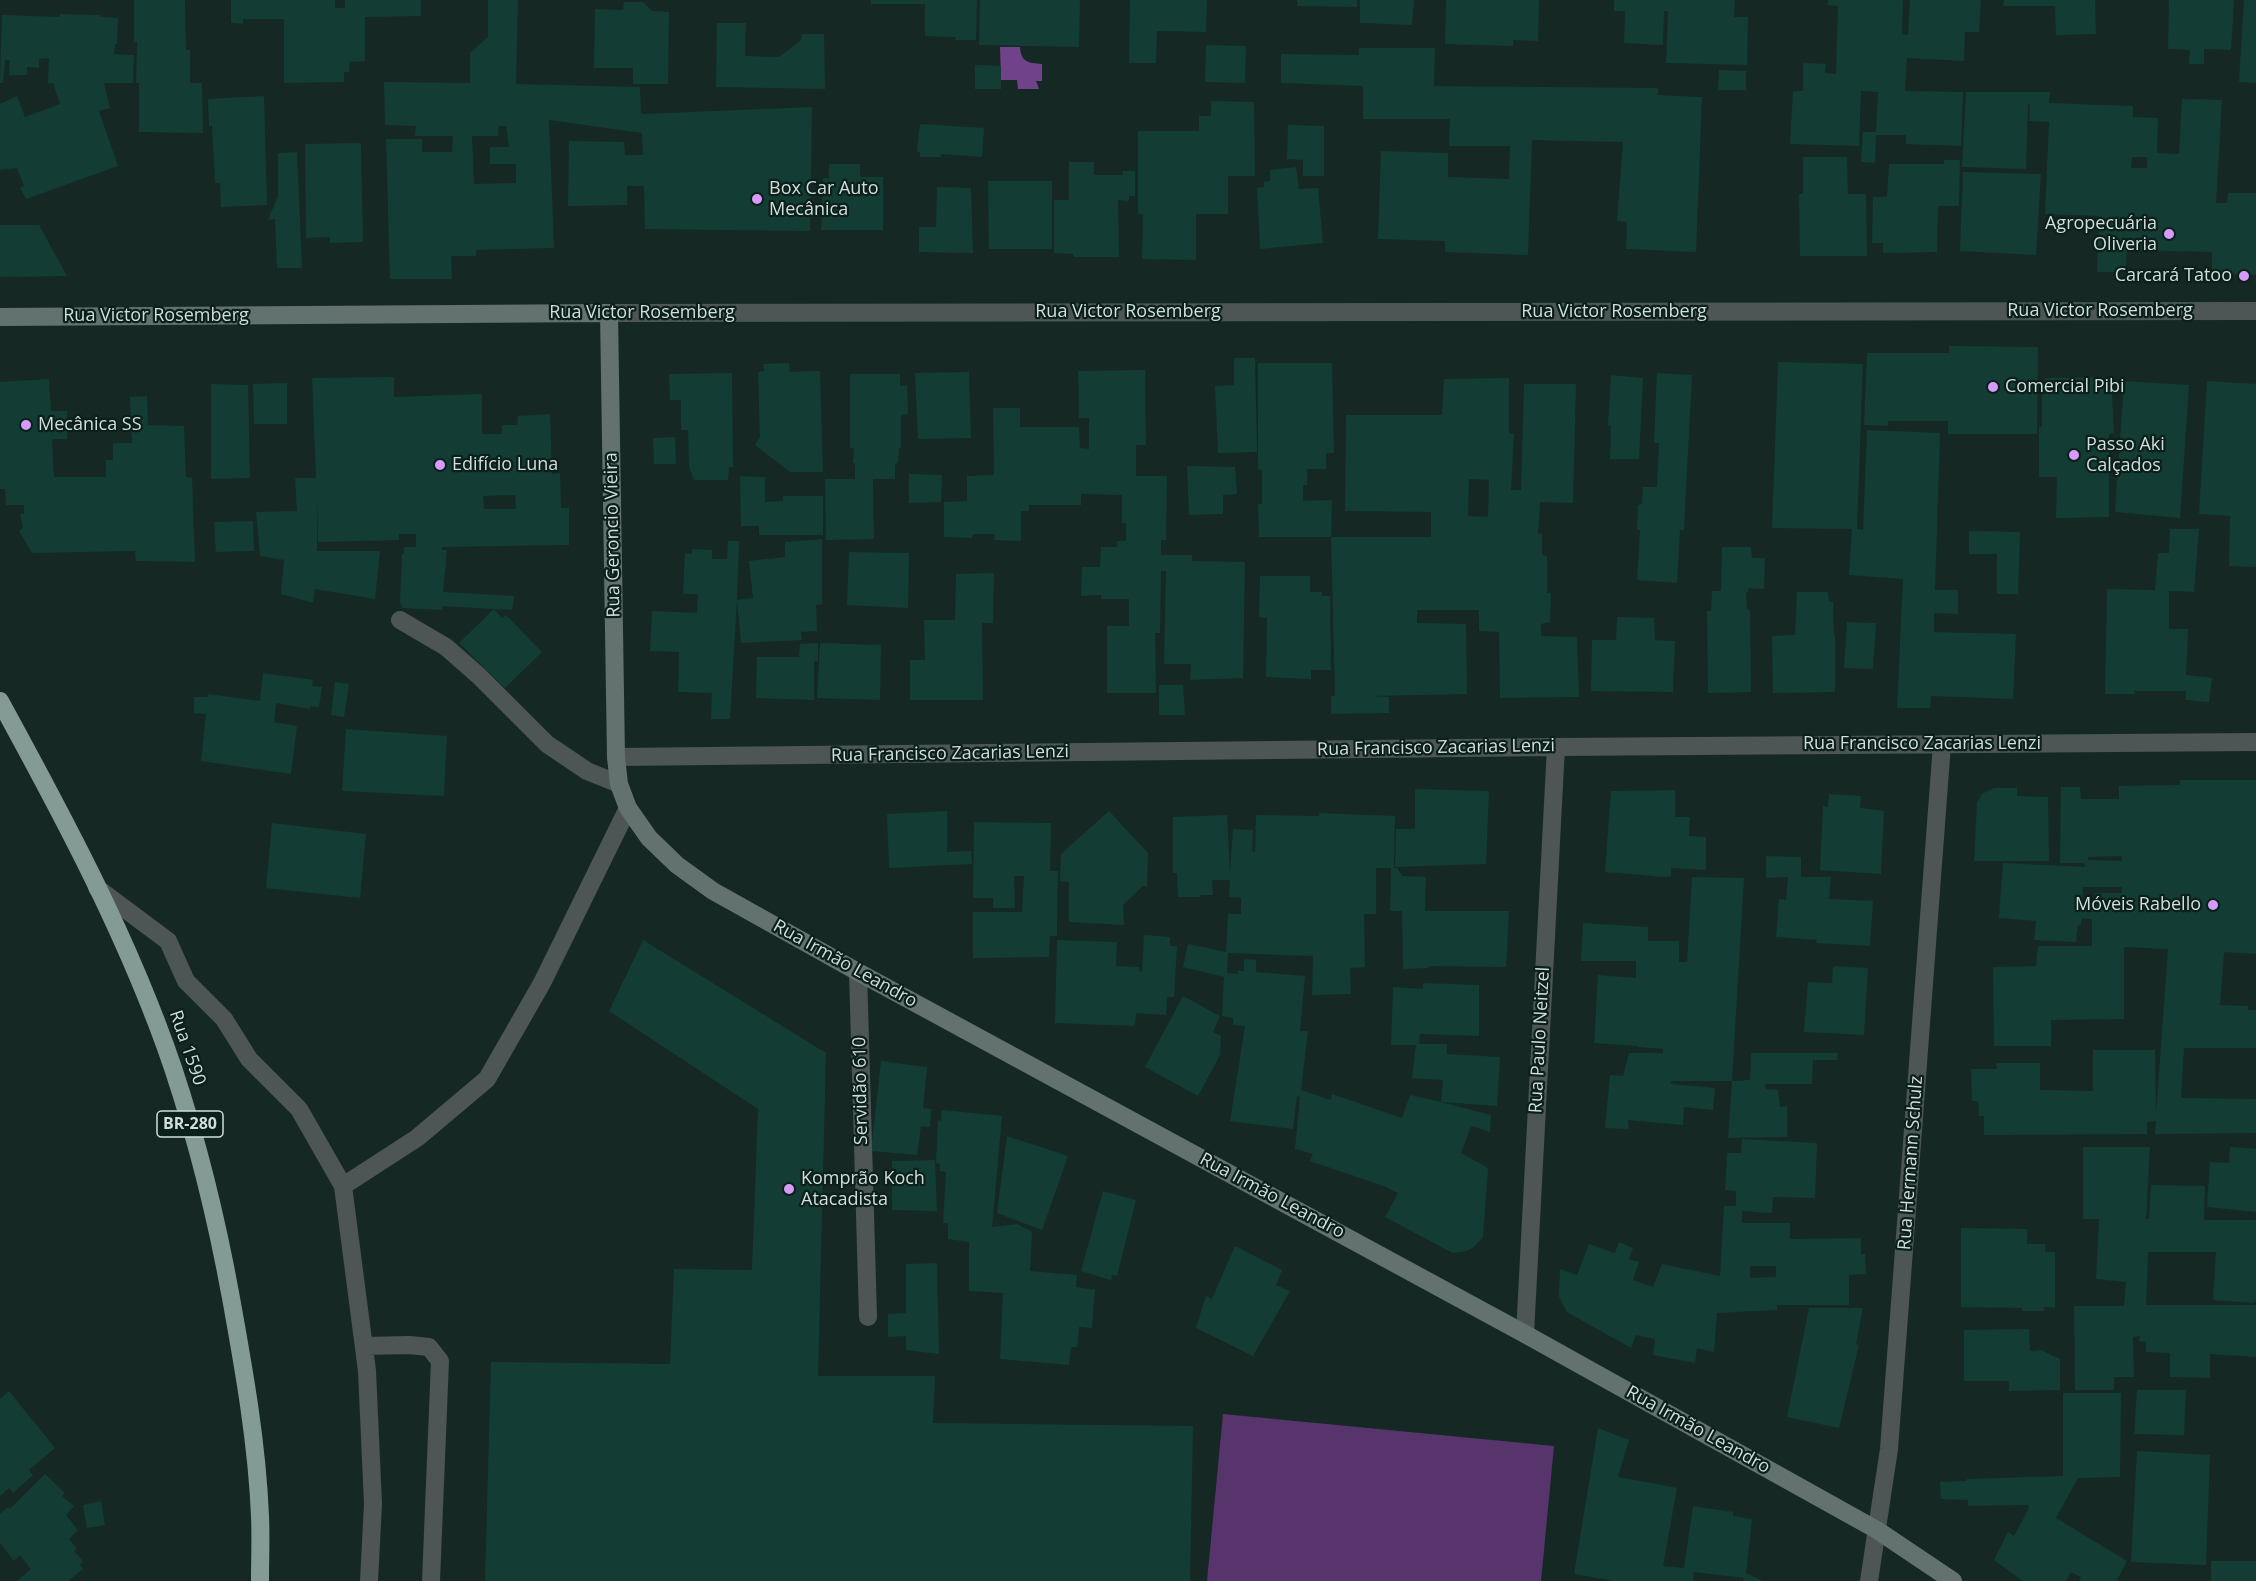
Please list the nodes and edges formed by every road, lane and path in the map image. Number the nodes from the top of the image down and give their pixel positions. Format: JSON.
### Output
{"nodes":[{"id":1,"x":2256,"y":311,"type":"edge"},
{"id":2,"x":609,"y":313,"type":"junction"},
{"id":3,"x":0,"y":317,"type":"edge"},
{"id":4,"x":400,"y":620,"type":"dead end"},
{"id":5,"x":0,"y":701,"type":"edge"},
{"id":6,"x":2256,"y":742,"type":"edge"},
{"id":7,"x":1942,"y":744,"type":"junction"},
{"id":8,"x":1556,"y":747,"type":"junction"},
{"id":9,"x":616,"y":758,"type":"junction"},
{"id":10,"x":619,"y":784,"type":"junction"},
{"id":11,"x":628,"y":808,"type":"junction"},
{"id":12,"x":97,"y":888,"type":"junction"},
{"id":13,"x":858,"y":972,"type":"junction"},
{"id":14,"x":343,"y":1186,"type":"junction"},
{"id":15,"x":868,"y":1317,"type":"dead end"},
{"id":16,"x":1525,"y":1334,"type":"junction"},
{"id":17,"x":364,"y":1346,"type":"junction"},
{"id":18,"x":1877,"y":1530,"type":"junction"},
{"id":19,"x":260,"y":1581,"type":"edge"},
{"id":20,"x":369,"y":1581,"type":"edge"},
{"id":21,"x":431,"y":1581,"type":"edge"},
{"id":22,"x":1869,"y":1581,"type":"edge"},
{"id":23,"x":1953,"y":1581,"type":"edge"}],
"edges":[{"from":1,"to":2,"type":"street","name":"Rua Victor Rosemberg"},
{"from":2,"to":3,"type":"street","name":"Rua Victor Rosemberg"},
{"from":2,"to":9,"type":"street","name":"Rua Geroncio Vieira"},
{"from":4,"to":10,"type":"street"},
{"from":5,"to":12,"type":"highway","name":"Rua 1590","number":"BR-280"},
{"from":6,"to":7,"type":"street","name":"Rua Francisco Zacarias Lenzi"},
{"from":7,"to":8,"type":"street","name":"Rua Francisco Zacarias Lenzi"},
{"from":7,"to":18,"type":"street","name":"Rua Hermann Schulz"},
{"from":8,"to":9,"type":"street","name":"Rua Francisco Zacarias Lenzi"},
{"from":8,"to":16,"type":"street","name":"Rua Paulo Neitzel"},
{"from":9,"to":10,"type":"street","name":"Rua Irmão Leandro"},
{"from":10,"to":11,"type":"street","name":"Rua Irmão Leandro"},
{"from":11,"to":13,"type":"street","name":"Rua Irmão Leandro"},
{"from":11,"to":14,"type":"street"},
{"from":12,"to":14,"type":"street"},
{"from":12,"to":19,"type":"highway","name":"Rua 1590","number":"BR-280"},
{"from":13,"to":15,"type":"street","name":"Servidão 610"},
{"from":13,"to":16,"type":"street","name":"Rua Irmão Leandro"},
{"from":14,"to":17,"type":"street"},
{"from":16,"to":18,"type":"street","name":"Rua Irmão Leandro"},
{"from":17,"to":20,"type":"street"},
{"from":17,"to":21,"type":"street"},
{"from":18,"to":22,"type":"street","name":"Rua Hermann Schulz"},
{"from":18,"to":23,"type":"street","name":"Rua Irmão Leandro"}]}
